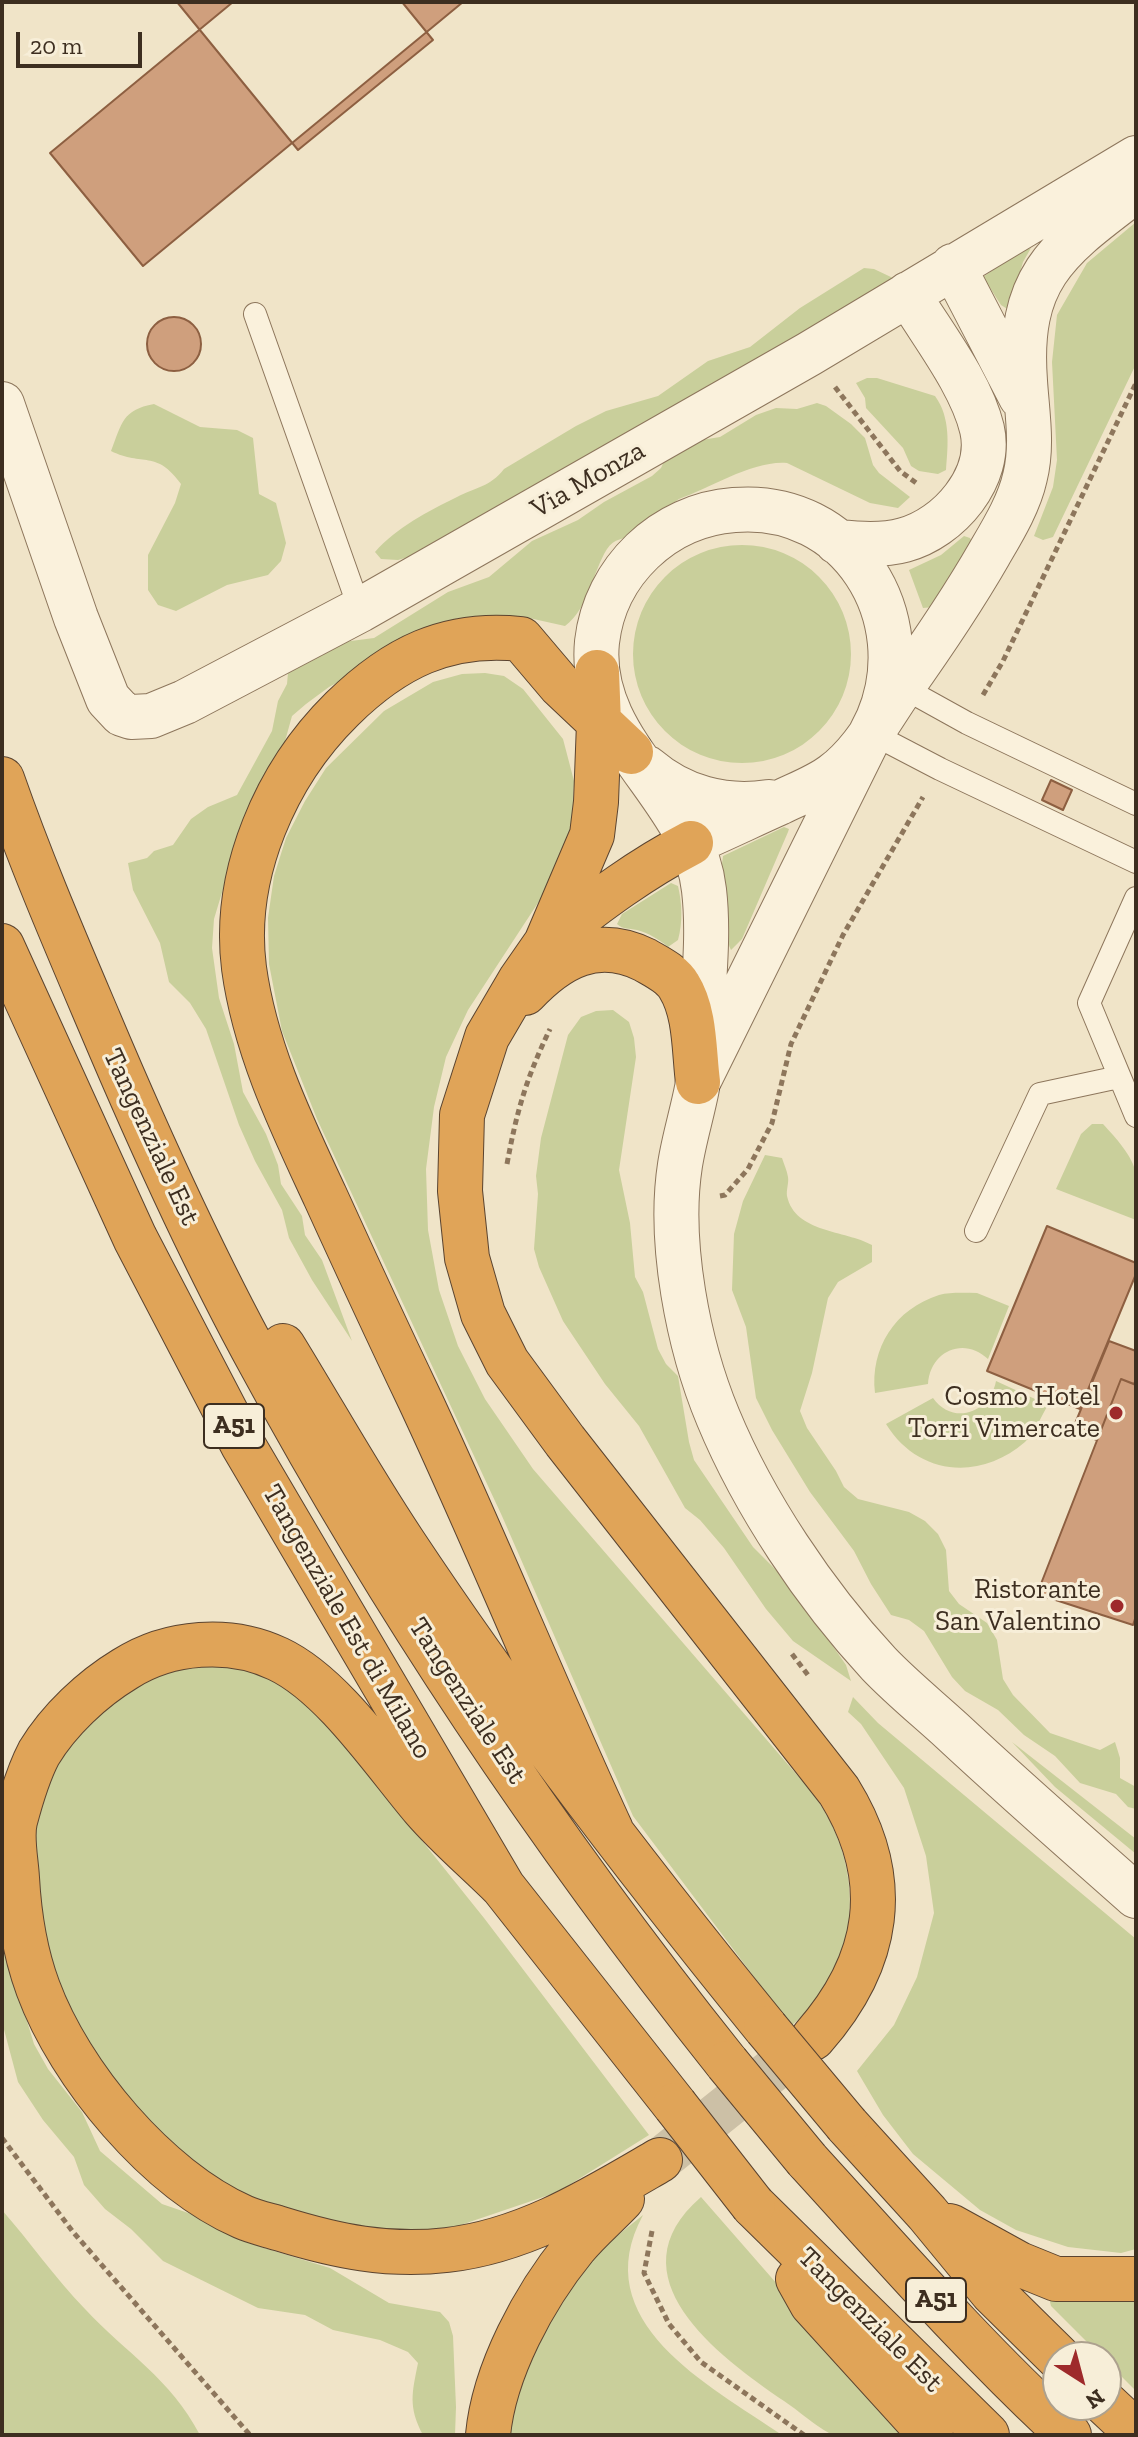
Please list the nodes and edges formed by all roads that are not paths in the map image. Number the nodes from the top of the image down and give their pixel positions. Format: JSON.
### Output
{"nodes":[{"id":1,"x":1136,"y":158,"type":"edge"},
{"id":2,"x":1136,"y":190,"type":"edge"},
{"id":3,"x":953,"y":266,"type":"junction"},
{"id":4,"x":908,"y":294,"type":"junction"},
{"id":5,"x":255,"y":314,"type":"dead end"},
{"id":6,"x":2,"y":404,"type":"edge"},
{"id":7,"x":1026,"y":406,"type":"junction"},
{"id":8,"x":837,"y":542,"type":"junction"},
{"id":9,"x":360,"y":610,"type":"junction"},
{"id":10,"x":597,"y":672,"type":"junction"},
{"id":11,"x":902,"y":687,"type":"junction"},
{"id":12,"x":599,"y":723,"type":"junction"},
{"id":13,"x":871,"y":733,"type":"junction"},
{"id":14,"x":631,"y":752,"type":"junction"},
{"id":15,"x":2,"y":779,"type":"edge"},
{"id":16,"x":806,"y":790,"type":"junction"},
{"id":17,"x":1136,"y":804,"type":"edge"},
{"id":18,"x":691,"y":843,"type":"junction"},
{"id":19,"x":29,"y":858,"type":"junction"},
{"id":20,"x":1136,"y":862,"type":"edge"},
{"id":21,"x":1136,"y":898,"type":"edge"},
{"id":22,"x":546,"y":943,"type":"junction"},
{"id":23,"x":2,"y":946,"type":"edge"},
{"id":24,"x":487,"y":1037,"type":"junction"},
{"id":25,"x":1119,"y":1077,"type":"junction"},
{"id":26,"x":698,"y":1082,"type":"junction"},
{"id":27,"x":1136,"y":1116,"type":"edge"},
{"id":28,"x":976,"y":1231,"type":"dead end"},
{"id":29,"x":611,"y":1830,"type":"junction"},
{"id":30,"x":503,"y":1887,"type":"junction"},
{"id":31,"x":1136,"y":1896,"type":"edge"},
{"id":32,"x":813,"y":2038,"type":"tunnel mouth"},
{"id":33,"x":753,"y":2205,"type":"junction"},
{"id":34,"x":927,"y":2213,"type":"junction"},
{"id":35,"x":1136,"y":2279,"type":"edge"},
{"id":36,"x":1042,"y":2341,"type":"edge"},
{"id":37,"x":488,"y":2435,"type":"edge"},
{"id":38,"x":931,"y":2435,"type":"edge"},
{"id":39,"x":987,"y":2435,"type":"edge"},
{"id":40,"x":1069,"y":2435,"type":"edge"}],
"edges":[{"from":1,"to":3,"type":"street","name":"Via Monza"},
{"from":2,"to":7,"type":"street"},
{"from":3,"to":4,"type":"street","name":"Via Monza"},
{"from":3,"to":7,"type":"street"},
{"from":4,"to":8,"type":"street"},
{"from":4,"to":9,"type":"street","name":"Via Monza"},
{"from":5,"to":9,"type":"lane"},
{"from":6,"to":9,"type":"street","name":"Via Monza"},
{"from":7,"to":11,"type":"street"},
{"from":8,"to":10,"type":"street"},
{"from":8,"to":13,"type":"street"},
{"from":10,"to":12,"type":"highway"},
{"from":10,"to":14,"type":"street"},
{"from":11,"to":13,"type":"street"},
{"from":11,"to":17,"type":"lane"},
{"from":12,"to":14,"type":"highway"},
{"from":12,"to":22,"type":"highway"},
{"from":12,"to":29,"type":"highway"},
{"from":13,"to":16,"type":"street"},
{"from":13,"to":20,"type":"lane"},
{"from":13,"to":26,"type":"street"},
{"from":14,"to":16,"type":"street"},
{"from":14,"to":18,"type":"street"},
{"from":15,"to":19,"type":"highway","number":"A51"},
{"from":16,"to":18,"type":"street"},
{"from":18,"to":22,"type":"highway"},
{"from":18,"to":26,"type":"street"},
{"from":19,"to":29,"type":"highway"},
{"from":19,"to":40,"type":"highway","name":"Tangenziale Est","number":"A51","bridge":true},
{"from":21,"to":25,"type":"lane"},
{"from":22,"to":24,"type":"highway"},
{"from":23,"to":30,"type":"highway","name":"Tangenziale Est di Milano","number":"A51"},
{"from":24,"to":26,"type":"highway"},
{"from":24,"to":32,"type":"highway"},
{"from":25,"to":27,"type":"lane"},
{"from":25,"to":28,"type":"lane"},
{"from":26,"to":31,"type":"street"},
{"from":29,"to":34,"type":"highway","bridge":true},
{"from":30,"to":33,"type":"highway","name":"Tangenziale Est di Milano","number":"A51","bridge":true},
{"from":30,"to":37,"type":"highway"},
{"from":33,"to":38,"type":"highway"},
{"from":33,"to":39,"type":"highway","name":"Tangenziale Est","number":"A51"},
{"from":34,"to":35,"type":"highway"},
{"from":34,"to":36,"type":"highway"}]}
